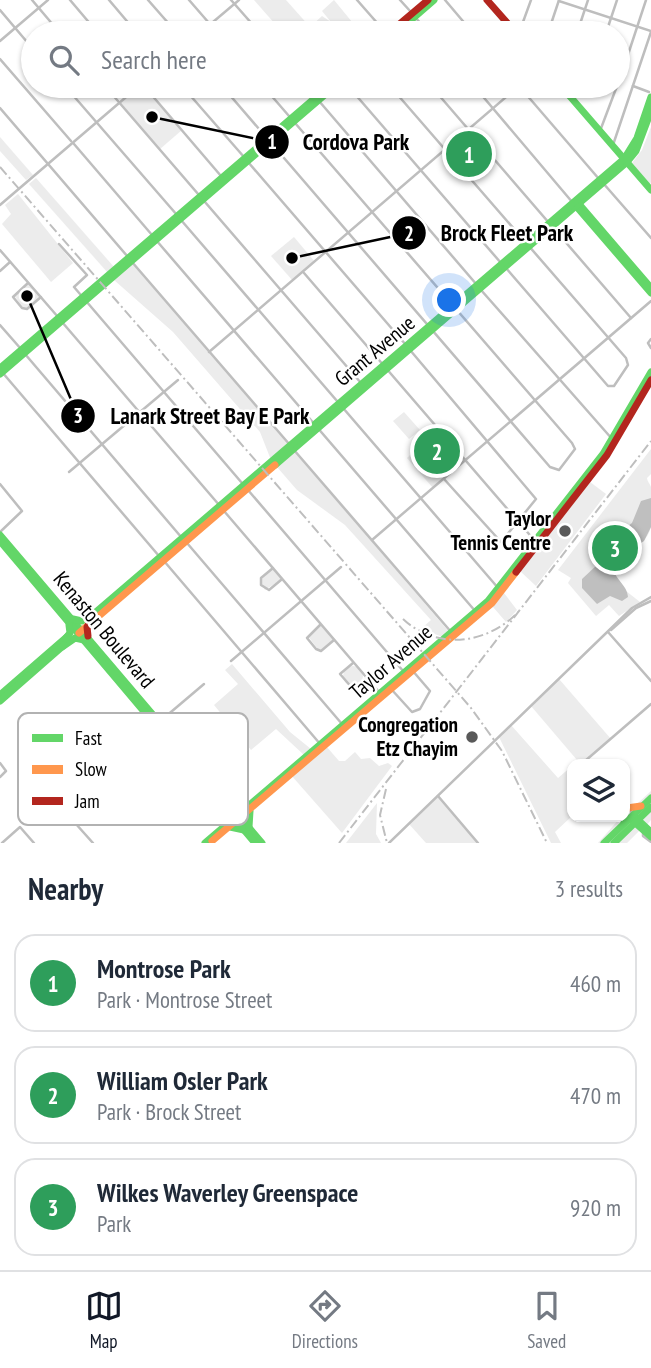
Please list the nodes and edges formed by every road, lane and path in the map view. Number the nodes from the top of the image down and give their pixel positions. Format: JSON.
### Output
{"nodes":[{"id":1,"x":32,"y":0,"type":"edge"},
{"id":2,"x":48,"y":0,"type":"edge"},
{"id":3,"x":70,"y":0,"type":"edge"},
{"id":4,"x":109,"y":0,"type":"edge"},
{"id":5,"x":148,"y":0,"type":"edge"},
{"id":6,"x":189,"y":0,"type":"edge"},
{"id":7,"x":239,"y":0,"type":"edge"},
{"id":8,"x":357,"y":0,"type":"edge"},
{"id":9,"x":400,"y":0,"type":"edge"},
{"id":10,"x":428,"y":0,"type":"edge"},
{"id":11,"x":435,"y":0,"type":"edge"},
{"id":12,"x":445,"y":0,"type":"edge"},
{"id":13,"x":487,"y":0,"type":"edge"},
{"id":14,"x":588,"y":0,"type":"edge"},
{"id":15,"x":617,"y":0,"type":"edge"},
{"id":16,"x":646,"y":0,"type":"edge"},
{"id":17,"x":530,"y":1,"type":"edge"},
{"id":18,"x":559,"y":1,"type":"edge"},
{"id":19,"x":233,"y":2,"type":"edge"},
{"id":20,"x":38,"y":8,"type":"junction"},
{"id":21,"x":0,"y":10,"type":"edge"},
{"id":22,"x":585,"y":10,"type":"junction"},
{"id":23,"x":413,"y":15,"type":"junction"},
{"id":24,"x":611,"y":18,"type":"junction"},
{"id":25,"x":24,"y":21,"type":"edge"},
{"id":26,"x":49,"y":21,"type":"edge"},
{"id":27,"x":88,"y":21,"type":"edge"},
{"id":28,"x":127,"y":21,"type":"edge"},
{"id":29,"x":166,"y":21,"type":"edge"},
{"id":30,"x":207,"y":21,"type":"edge"},
{"id":31,"x":213,"y":21,"type":"edge"},
{"id":32,"x":250,"y":21,"type":"edge"},
{"id":33,"x":376,"y":21,"type":"edge"},
{"id":34,"x":404,"y":21,"type":"edge"},
{"id":35,"x":407,"y":21,"type":"edge"},
{"id":36,"x":418,"y":21,"type":"edge"},
{"id":37,"x":463,"y":21,"type":"edge"},
{"id":38,"x":507,"y":21,"type":"edge"},
{"id":39,"x":522,"y":21,"type":"edge"},
{"id":40,"x":552,"y":21,"type":"edge"},
{"id":41,"x":581,"y":21,"type":"edge"},
{"id":42,"x":610,"y":21,"type":"edge"},
{"id":43,"x":620,"y":21,"type":"edge"},
{"id":44,"x":21,"y":23,"type":"edge"},
{"id":45,"x":630,"y":25,"type":"edge"},
{"id":46,"x":637,"y":27,"type":"junction"},
{"id":47,"x":16,"y":28,"type":"junction"},
{"id":48,"x":651,"y":32,"type":"edge"},
{"id":49,"x":21,"y":34,"type":"edge"},
{"id":50,"x":0,"y":41,"type":"edge"},
{"id":51,"x":630,"y":48,"type":"edge"},
{"id":52,"x":0,"y":59,"type":"edge"},
{"id":53,"x":21,"y":84,"type":"edge"},
{"id":54,"x":633,"y":86,"type":"junction"},
{"id":55,"x":630,"y":95,"type":"edge"},
{"id":56,"x":650,"y":95,"type":"edge"},
{"id":57,"x":33,"y":98,"type":"edge"},
{"id":58,"x":75,"y":98,"type":"edge"},
{"id":59,"x":116,"y":98,"type":"edge"},
{"id":60,"x":126,"y":98,"type":"edge"},
{"id":61,"x":153,"y":98,"type":"edge"},
{"id":62,"x":192,"y":98,"type":"edge"},
{"id":63,"x":232,"y":98,"type":"edge"},
{"id":64,"x":274,"y":98,"type":"edge"},
{"id":65,"x":358,"y":98,"type":"edge"},
{"id":66,"x":400,"y":98,"type":"edge"},
{"id":67,"x":442,"y":98,"type":"edge"},
{"id":68,"x":485,"y":98,"type":"edge"},
{"id":69,"x":505,"y":98,"type":"edge"},
{"id":70,"x":529,"y":98,"type":"edge"},
{"id":71,"x":571,"y":98,"type":"edge"},
{"id":72,"x":613,"y":98,"type":"edge"},
{"id":73,"x":629,"y":98,"type":"edge"},
{"id":74,"x":317,"y":99,"type":"joint"},
{"id":75,"x":120,"y":103,"type":"junction"},
{"id":76,"x":0,"y":108,"type":"edge"},
{"id":77,"x":494,"y":108,"type":"junction"},
{"id":78,"x":651,"y":111,"type":"edge"},
{"id":79,"x":293,"y":120,"type":"junction"},
{"id":80,"x":96,"y":122,"type":"junction"},
{"id":81,"x":469,"y":129,"type":"junction"},
{"id":82,"x":600,"y":132,"type":"junction"},
{"id":83,"x":269,"y":140,"type":"junction"},
{"id":84,"x":72,"y":143,"type":"junction"},
{"id":85,"x":613,"y":146,"type":"junction"},
{"id":86,"x":445,"y":150,"type":"junction"},
{"id":87,"x":246,"y":160,"type":"junction"},
{"id":88,"x":625,"y":161,"type":"junction"},
{"id":89,"x":48,"y":164,"type":"junction"},
{"id":90,"x":421,"y":171,"type":"junction"},
{"id":91,"x":224,"y":179,"type":"junction"},
{"id":92,"x":601,"y":182,"type":"junction"},
{"id":93,"x":651,"y":189,"type":"edge"},
{"id":94,"x":397,"y":192,"type":"junction"},
{"id":95,"x":202,"y":198,"type":"junction"},
{"id":96,"x":1,"y":203,"type":"edge"},
{"id":97,"x":577,"y":205,"type":"junction"},
{"id":98,"x":372,"y":212,"type":"junction"},
{"id":99,"x":179,"y":217,"type":"junction"},
{"id":100,"x":551,"y":225,"type":"junction"},
{"id":101,"x":349,"y":233,"type":"junction"},
{"id":102,"x":154,"y":238,"type":"junction"},
{"id":103,"x":651,"y":238,"type":"edge"},
{"id":104,"x":58,"y":244,"type":"dead end"},
{"id":105,"x":528,"y":245,"type":"junction"},
{"id":106,"x":0,"y":250,"type":"edge"},
{"id":107,"x":326,"y":253,"type":"junction"},
{"id":108,"x":130,"y":259,"type":"junction"},
{"id":109,"x":10,"y":262,"type":"junction"},
{"id":110,"x":504,"y":266,"type":"junction"},
{"id":111,"x":0,"y":271,"type":"edge"},
{"id":112,"x":304,"y":272,"type":"junction"},
{"id":113,"x":28,"y":283,"type":"junction"},
{"id":114,"x":479,"y":287,"type":"junction"},
{"id":115,"x":651,"y":290,"type":"edge"},
{"id":116,"x":282,"y":291,"type":"junction"},
{"id":117,"x":41,"y":298,"type":"junction"},
{"id":118,"x":84,"y":299,"type":"junction"},
{"id":119,"x":651,"y":301,"type":"edge"},
{"id":120,"x":455,"y":308,"type":"junction"},
{"id":121,"x":258,"y":310,"type":"junction"},
{"id":122,"x":631,"y":318,"type":"junction"},
{"id":123,"x":60,"y":320,"type":"junction"},
{"id":124,"x":0,"y":325,"type":"edge"},
{"id":125,"x":431,"y":329,"type":"junction"},
{"id":126,"x":234,"y":331,"type":"junction"},
{"id":127,"x":608,"y":338,"type":"junction"},
{"id":128,"x":651,"y":339,"type":"edge"},
{"id":129,"x":409,"y":348,"type":"junction"},
{"id":130,"x":651,"y":348,"type":"edge"},
{"id":131,"x":22,"y":351,"type":"junction"},
{"id":132,"x":209,"y":352,"type":"junction"},
{"id":133,"x":584,"y":359,"type":"junction"},
{"id":134,"x":386,"y":368,"type":"junction"},
{"id":135,"x":1,"y":371,"type":"edge"},
{"id":136,"x":651,"y":372,"type":"edge"},
{"id":137,"x":178,"y":380,"type":"dead end"},
{"id":138,"x":559,"y":380,"type":"junction"},
{"id":139,"x":651,"y":380,"type":"edge"},
{"id":140,"x":364,"y":386,"type":"junction"},
{"id":141,"x":163,"y":391,"type":"junction"},
{"id":142,"x":535,"y":401,"type":"junction"},
{"id":143,"x":340,"y":406,"type":"junction"},
{"id":144,"x":139,"y":412,"type":"junction"},
{"id":145,"x":511,"y":422,"type":"junction"},
{"id":146,"x":316,"y":427,"type":"junction"},
{"id":147,"x":614,"y":440,"type":"junction"},
{"id":148,"x":489,"y":441,"type":"junction"},
{"id":149,"x":102,"y":444,"type":"junction"},
{"id":150,"x":292,"y":447,"type":"junction"},
{"id":151,"x":466,"y":461,"type":"junction"},
{"id":152,"x":80,"y":463,"type":"junction"},
{"id":153,"x":69,"y":472,"type":"dead end"},
{"id":154,"x":444,"y":479,"type":"junction"},
{"id":155,"x":0,"y":484,"type":"edge"},
{"id":156,"x":246,"y":487,"type":"junction"},
{"id":157,"x":577,"y":490,"type":"junction"},
{"id":158,"x":421,"y":499,"type":"junction"},
{"id":159,"x":222,"y":508,"type":"junction"},
{"id":160,"x":396,"y":519,"type":"junction"},
{"id":161,"x":519,"y":522,"type":"junction"},
{"id":162,"x":0,"y":533,"type":"edge"},
{"id":163,"x":184,"y":540,"type":"junction"},
{"id":164,"x":372,"y":540,"type":"junction"},
{"id":165,"x":0,"y":541,"type":"edge"},
{"id":166,"x":535,"y":541,"type":"junction"},
{"id":167,"x":162,"y":559,"type":"junction"},
{"id":168,"x":341,"y":567,"type":"dead end"},
{"id":169,"x":273,"y":568,"type":"junction"},
{"id":170,"x":282,"y":579,"type":"junction"},
{"id":171,"x":325,"y":580,"type":"junction"},
{"id":172,"x":500,"y":590,"type":"junction"},
{"id":173,"x":651,"y":599,"type":"edge"},
{"id":174,"x":301,"y":601,"type":"junction"},
{"id":175,"x":98,"y":611,"type":"junction"},
{"id":176,"x":476,"y":612,"type":"junction"},
{"id":177,"x":61,"y":613,"type":"junction"},
{"id":178,"x":70,"y":617,"type":"junction"},
{"id":179,"x":91,"y":621,"type":"junction"},
{"id":180,"x":321,"y":624,"type":"junction"},
{"id":181,"x":78,"y":630,"type":"junction"},
{"id":182,"x":608,"y":632,"type":"junction"},
{"id":183,"x":264,"y":633,"type":"junction"},
{"id":184,"x":453,"y":634,"type":"junction"},
{"id":185,"x":66,"y":638,"type":"junction"},
{"id":186,"x":334,"y":639,"type":"junction"},
{"id":187,"x":86,"y":640,"type":"junction"},
{"id":188,"x":62,"y":647,"type":"junction"},
{"id":189,"x":241,"y":652,"type":"junction"},
{"id":190,"x":231,"y":661,"type":"dead end"},
{"id":191,"x":354,"y":662,"type":"junction"},
{"id":192,"x":409,"y":672,"type":"junction"},
{"id":193,"x":367,"y":678,"type":"junction"},
{"id":194,"x":651,"y":681,"type":"edge"},
{"id":195,"x":204,"y":684,"type":"dead end"},
{"id":196,"x":392,"y":690,"type":"junction"},
{"id":197,"x":0,"y":695,"type":"edge"},
{"id":198,"x":382,"y":695,"type":"junction"},
{"id":199,"x":0,"y":701,"type":"edge"},
{"id":200,"x":651,"y":704,"type":"edge"},
{"id":201,"x":149,"y":713,"type":"edge"},
{"id":202,"x":170,"y":713,"type":"edge"},
{"id":203,"x":344,"y":727,"type":"junction"},
{"id":204,"x":322,"y":746,"type":"junction"},
{"id":205,"x":591,"y":759,"type":"edge"},
{"id":206,"x":0,"y":763,"type":"edge"},
{"id":207,"x":0,"y":777,"type":"edge"},
{"id":208,"x":438,"y":796,"type":"junction"},
{"id":209,"x":648,"y":805,"type":"edge"},
{"id":210,"x":248,"y":809,"type":"edge"},
{"id":211,"x":630,"y":814,"type":"edge"},
{"id":212,"x":627,"y":822,"type":"edge"},
{"id":213,"x":77,"y":825,"type":"edge"},
{"id":214,"x":245,"y":825,"type":"edge"},
{"id":215,"x":245,"y":825,"type":"edge"},
{"id":216,"x":228,"y":826,"type":"joint"},
{"id":217,"x":246,"y":828,"type":"junction"},
{"id":218,"x":625,"y":828,"type":"junction"},
{"id":219,"x":648,"y":832,"type":"edge"},
{"id":220,"x":2,"y":843,"type":"edge"},
{"id":221,"x":34,"y":843,"type":"edge"},
{"id":222,"x":93,"y":843,"type":"edge"},
{"id":223,"x":207,"y":843,"type":"edge"},
{"id":224,"x":255,"y":843,"type":"edge"},
{"id":225,"x":262,"y":843,"type":"edge"},
{"id":226,"x":389,"y":843,"type":"edge"},
{"id":227,"x":478,"y":843,"type":"edge"},
{"id":228,"x":604,"y":843,"type":"edge"},
{"id":229,"x":614,"y":843,"type":"edge"}],
"edges":[{"from":1,"to":20,"type":"street"},
{"from":2,"to":20,"type":"street"},
{"from":3,"to":27,"type":"street"},
{"from":4,"to":28,"type":"street"},
{"from":5,"to":29,"type":"street"},
{"from":6,"to":30,"type":"street"},
{"from":7,"to":19,"type":"street"},
{"from":8,"to":33,"type":"street"},
{"from":9,"to":23,"type":"street"},
{"from":10,"to":23,"type":"main road"},
{"from":11,"to":23,"type":"main road"},
{"from":12,"to":37,"type":"street"},
{"from":13,"to":38,"type":"main road"},
{"from":14,"to":22,"type":"street"},
{"from":15,"to":24,"type":"street"},
{"from":16,"to":46,"type":"street"},
{"from":17,"to":39,"type":"street"},
{"from":18,"to":22,"type":"street"},
{"from":18,"to":40,"type":"street"},
{"from":19,"to":31,"type":"street"},
{"from":19,"to":32,"type":"street"},
{"from":20,"to":25,"type":"street"},
{"from":20,"to":26,"type":"street"},
{"from":21,"to":47,"type":"street"},
{"from":22,"to":24,"type":"street"},
{"from":22,"to":41,"type":"street"},
{"from":23,"to":34,"type":"main road"},
{"from":23,"to":35,"type":"main road"},
{"from":23,"to":36,"type":"street"},
{"from":24,"to":42,"type":"street"},
{"from":24,"to":43,"type":"street"},
{"from":44,"to":47,"type":"street"},
{"from":45,"to":46,"type":"street"},
{"from":46,"to":48,"type":"street"},
{"from":46,"to":51,"type":"street"},
{"from":47,"to":49,"type":"street"},
{"from":47,"to":50,"type":"street"},
{"from":48,"to":54,"type":"street"},
{"from":52,"to":53,"type":"street"},
{"from":54,"to":55,"type":"street"},
{"from":54,"to":56,"type":"street"},
{"from":56,"to":88,"type":"main road","name":"Grant Avenue"},
{"from":57,"to":84,"type":"street"},
{"from":58,"to":80,"type":"street"},
{"from":59,"to":75,"type":"street"},
{"from":60,"to":75,"type":"street"},
{"from":61,"to":91,"type":"street"},
{"from":62,"to":87,"type":"street"},
{"from":63,"to":83,"type":"street"},
{"from":64,"to":79,"type":"street"},
{"from":65,"to":90,"type":"street"},
{"from":66,"to":86,"type":"street"},
{"from":67,"to":81,"type":"street"},
{"from":68,"to":77,"type":"street"},
{"from":69,"to":77,"type":"street"},
{"from":70,"to":92,"type":"street"},
{"from":71,"to":82,"type":"main road"},
{"from":72,"to":82,"type":"street"},
{"from":73,"to":85,"type":"street"},
{"from":74,"to":79,"type":"main road"},
{"from":74,"to":94,"type":"street"},
{"from":75,"to":80,"type":"street"},
{"from":75,"to":95,"type":"street"},
{"from":76,"to":89,"type":"street"},
{"from":77,"to":81,"type":"street"},
{"from":77,"to":97,"type":"street"},
{"from":78,"to":88,"type":"main road","name":"Grant Avenue"},
{"from":79,"to":83,"type":"main road"},
{"from":79,"to":98,"type":"street"},
{"from":80,"to":84,"type":"street"},
{"from":80,"to":99,"type":"street"},
{"from":81,"to":86,"type":"street"},
{"from":81,"to":100,"type":"street"},
{"from":82,"to":85,"type":"main road"},
{"from":83,"to":87,"type":"main road"},
{"from":83,"to":101,"type":"street"},
{"from":84,"to":89,"type":"street"},
{"from":84,"to":102,"type":"street"},
{"from":85,"to":88,"type":"main road"},
{"from":86,"to":90,"type":"street"},
{"from":86,"to":105,"type":"street"},
{"from":87,"to":91,"type":"main road"},
{"from":87,"to":107,"type":"street"},
{"from":88,"to":92,"type":"main road","name":"Grant Avenue"},
{"from":88,"to":93,"type":"main road"},
{"from":89,"to":96,"type":"street"},
{"from":89,"to":108,"type":"street"},
{"from":90,"to":94,"type":"street"},
{"from":90,"to":110,"type":"street"},
{"from":91,"to":95,"type":"main road"},
{"from":92,"to":97,"type":"main road","name":"Grant Avenue"},
{"from":92,"to":103,"type":"street"},
{"from":94,"to":98,"type":"street"},
{"from":94,"to":114,"type":"street"},
{"from":95,"to":99,"type":"main road"},
{"from":95,"to":116,"type":"street"},
{"from":97,"to":100,"type":"main road","name":"Grant Avenue"},
{"from":97,"to":100,"type":"main road","name":"Grant Avenue"},
{"from":97,"to":115,"type":"main road"},
{"from":98,"to":101,"type":"street"},
{"from":98,"to":120,"type":"street"},
{"from":99,"to":102,"type":"main road"},
{"from":99,"to":121,"type":"street"},
{"from":100,"to":105,"type":"main road","name":"Grant Avenue"},
{"from":100,"to":122,"type":"street"},
{"from":101,"to":107,"type":"street"},
{"from":101,"to":125,"type":"street"},
{"from":102,"to":108,"type":"main road"},
{"from":102,"to":126,"type":"street"},
{"from":104,"to":118,"type":"street"},
{"from":105,"to":110,"type":"main road","name":"Grant Avenue"},
{"from":105,"to":127,"type":"street"},
{"from":106,"to":109,"type":"street"},
{"from":107,"to":112,"type":"street"},
{"from":107,"to":129,"type":"street"},
{"from":108,"to":118,"type":"main road"},
{"from":108,"to":132,"type":"street"},
{"from":109,"to":111,"type":"street"},
{"from":109,"to":113,"type":"street"},
{"from":110,"to":114,"type":"main road","name":"Grant Avenue"},
{"from":110,"to":133,"type":"street"},
{"from":112,"to":116,"type":"street"},
{"from":112,"to":134,"type":"street"},
{"from":113,"to":117,"type":"street"},
{"from":113,"to":117,"type":"street"},
{"from":114,"to":120,"type":"main road","name":"Grant Avenue"},
{"from":114,"to":138,"type":"street"},
{"from":116,"to":121,"type":"street"},
{"from":116,"to":140,"type":"street"},
{"from":117,"to":123,"type":"street"},
{"from":118,"to":123,"type":"main road"},
{"from":118,"to":141,"type":"street"},
{"from":119,"to":122,"type":"street"},
{"from":120,"to":125,"type":"main road","name":"Grant Avenue"},
{"from":120,"to":142,"type":"street"},
{"from":121,"to":126,"type":"street"},
{"from":121,"to":143,"type":"street"},
{"from":122,"to":127,"type":"street"},
{"from":123,"to":131,"type":"main road"},
{"from":123,"to":144,"type":"street"},
{"from":124,"to":131,"type":"street"},
{"from":125,"to":129,"type":"main road","name":"Grant Avenue"},
{"from":125,"to":145,"type":"street"},
{"from":126,"to":132,"type":"street"},
{"from":126,"to":146,"type":"street"},
{"from":127,"to":133,"type":"street"},
{"from":127,"to":133,"type":"street"},
{"from":128,"to":130,"type":"street"},
{"from":129,"to":134,"type":"main road","name":"Grant Avenue"},
{"from":129,"to":148,"type":"street"},
{"from":131,"to":135,"type":"main road"},
{"from":131,"to":149,"type":"street"},
{"from":132,"to":150,"type":"street"},
{"from":133,"to":138,"type":"street"},
{"from":134,"to":140,"type":"main road","name":"Grant Avenue"},
{"from":134,"to":151,"type":"street"},
{"from":135,"to":152,"type":"street"},
{"from":136,"to":147,"type":"main road","name":"Taylor Avenue"},
{"from":137,"to":141,"type":"street"},
{"from":138,"to":142,"type":"street"},
{"from":138,"to":147,"type":"street"},
{"from":139,"to":147,"type":"main road","name":"Taylor Avenue"},
{"from":140,"to":143,"type":"main road","name":"Grant Avenue"},
{"from":141,"to":144,"type":"street"},
{"from":141,"to":156,"type":"street"},
{"from":142,"to":145,"type":"street"},
{"from":142,"to":145,"type":"street"},
{"from":143,"to":146,"type":"main road","name":"Grant Avenue"},
{"from":143,"to":158,"type":"street"},
{"from":144,"to":149,"type":"street"},
{"from":144,"to":159,"type":"street"},
{"from":145,"to":148,"type":"street"},
{"from":146,"to":150,"type":"main road","name":"Grant Avenue"},
{"from":146,"to":160,"type":"street"},
{"from":147,"to":157,"type":"main road","name":"Taylor Avenue"},
{"from":148,"to":151,"type":"street"},
{"from":148,"to":161,"type":"street"},
{"from":149,"to":152,"type":"street"},
{"from":149,"to":163,"type":"street"},
{"from":150,"to":156,"type":"main road","name":"Grant Avenue"},
{"from":150,"to":164,"type":"street"},
{"from":151,"to":154,"type":"street"},
{"from":151,"to":161,"type":"street"},
{"from":152,"to":153,"type":"street"},
{"from":152,"to":167,"type":"street"},
{"from":154,"to":158,"type":"street"},
{"from":154,"to":161,"type":"street"},
{"from":155,"to":162,"type":"street"},
{"from":156,"to":159,"type":"main road","name":"Grant Avenue"},
{"from":156,"to":171,"type":"street"},
{"from":157,"to":166,"type":"main road","name":"Taylor Avenue"},
{"from":157,"to":172,"type":"main road","name":"Taylor Avenue"},
{"from":158,"to":160,"type":"street"},
{"from":158,"to":172,"type":"street"},
{"from":159,"to":163,"type":"main road","name":"Grant Avenue"},
{"from":159,"to":169,"type":"street"},
{"from":160,"to":164,"type":"street"},
{"from":160,"to":176,"type":"street"},
{"from":161,"to":166,"type":"street"},
{"from":162,"to":178,"type":"main road","name":"Kenaston Boulevard"},
{"from":163,"to":167,"type":"main road","name":"Grant Avenue"},
{"from":163,"to":183,"type":"street"},
{"from":164,"to":184,"type":"street"},
{"from":165,"to":177,"type":"main road","name":"Kenaston Boulevard"},
{"from":166,"to":172,"type":"main road","name":"Taylor Avenue"},
{"from":167,"to":175,"type":"main road","name":"Grant Avenue"},
{"from":167,"to":179,"type":"main road","name":"Grant Avenue"},
{"from":167,"to":189,"type":"street"},
{"from":168,"to":171,"type":"street"},
{"from":169,"to":170,"type":"street"},
{"from":169,"to":170,"type":"street"},
{"from":170,"to":174,"type":"street"},
{"from":171,"to":174,"type":"street"},
{"from":171,"to":192,"type":"street"},
{"from":172,"to":176,"type":"main road","name":"Taylor Avenue"},
{"from":172,"to":184,"type":"main road","name":"Taylor Avenue"},
{"from":173,"to":182,"type":"street"},
{"from":174,"to":180,"type":"street"},
{"from":174,"to":183,"type":"street"},
{"from":175,"to":178,"type":"main road"},
{"from":175,"to":181,"type":"main road","name":"Grant Avenue"},
{"from":176,"to":184,"type":"main road","name":"Taylor Avenue"},
{"from":177,"to":181,"type":"main road","name":"Kenaston Boulevard"},
{"from":177,"to":185,"type":"main road"},
{"from":178,"to":181,"type":"main road","name":"Kenaston Boulevard"},
{"from":179,"to":181,"type":"main road","name":"Grant Avenue"},
{"from":179,"to":187,"type":"main road"},
{"from":180,"to":186,"type":"street"},
{"from":180,"to":186,"type":"street"},
{"from":181,"to":185,"type":"main road","name":"Grant Avenue"},
{"from":181,"to":187,"type":"main road","name":"Kenaston Boulevard"},
{"from":181,"to":188,"type":"main road","name":"Grant Avenue"},
{"from":182,"to":194,"type":"street"},
{"from":182,"to":208,"type":"street"},
{"from":183,"to":189,"type":"street"},
{"from":183,"to":203,"type":"street"},
{"from":184,"to":192,"type":"main road","name":"Taylor Avenue"},
{"from":185,"to":197,"type":"main road","name":"Grant Avenue"},
{"from":186,"to":191,"type":"street"},
{"from":187,"to":188,"type":"main road"},
{"from":187,"to":201,"type":"main road","name":"Kenaston Boulevard"},
{"from":188,"to":199,"type":"main road","name":"Grant Avenue"},
{"from":189,"to":190,"type":"street"},
{"from":189,"to":204,"type":"street"},
{"from":191,"to":193,"type":"street"},
{"from":191,"to":193,"type":"street"},
{"from":192,"to":196,"type":"main road","name":"Taylor Avenue"},
{"from":192,"to":196,"type":"street"},
{"from":192,"to":198,"type":"main road","name":"Taylor Avenue"},
{"from":193,"to":198,"type":"street"},
{"from":195,"to":202,"type":"street"},
{"from":196,"to":198,"type":"main road","name":"Taylor Avenue"},
{"from":198,"to":203,"type":"main road","name":"Taylor Avenue"},
{"from":200,"to":205,"type":"street"},
{"from":203,"to":204,"type":"main road","name":"Taylor Avenue"},
{"from":204,"to":210,"type":"main road","name":"Taylor Avenue"},
{"from":206,"to":207,"type":"street"},
{"from":208,"to":226,"type":"street"},
{"from":208,"to":227,"type":"street"},
{"from":209,"to":211,"type":"main road"},
{"from":209,"to":211,"type":"main road"},
{"from":209,"to":219,"type":"main road"},
{"from":211,"to":219,"type":"main road"},
{"from":212,"to":218,"type":"main road"},
{"from":213,"to":222,"type":"street"},
{"from":214,"to":217,"type":"main road","name":"Kenaston Boulevard"},
{"from":215,"to":217,"type":"main road"},
{"from":216,"to":217,"type":"main road"},
{"from":216,"to":223,"type":"main road","name":"Taylor Avenue"},
{"from":217,"to":224,"type":"main road","name":"Kenaston Boulevard"},
{"from":217,"to":225,"type":"main road","name":"Kenaston Boulevard"},
{"from":218,"to":219,"type":"main road"},
{"from":218,"to":228,"type":"main road"},
{"from":218,"to":229,"type":"main road"},
{"from":220,"to":221,"type":"street"}]}
